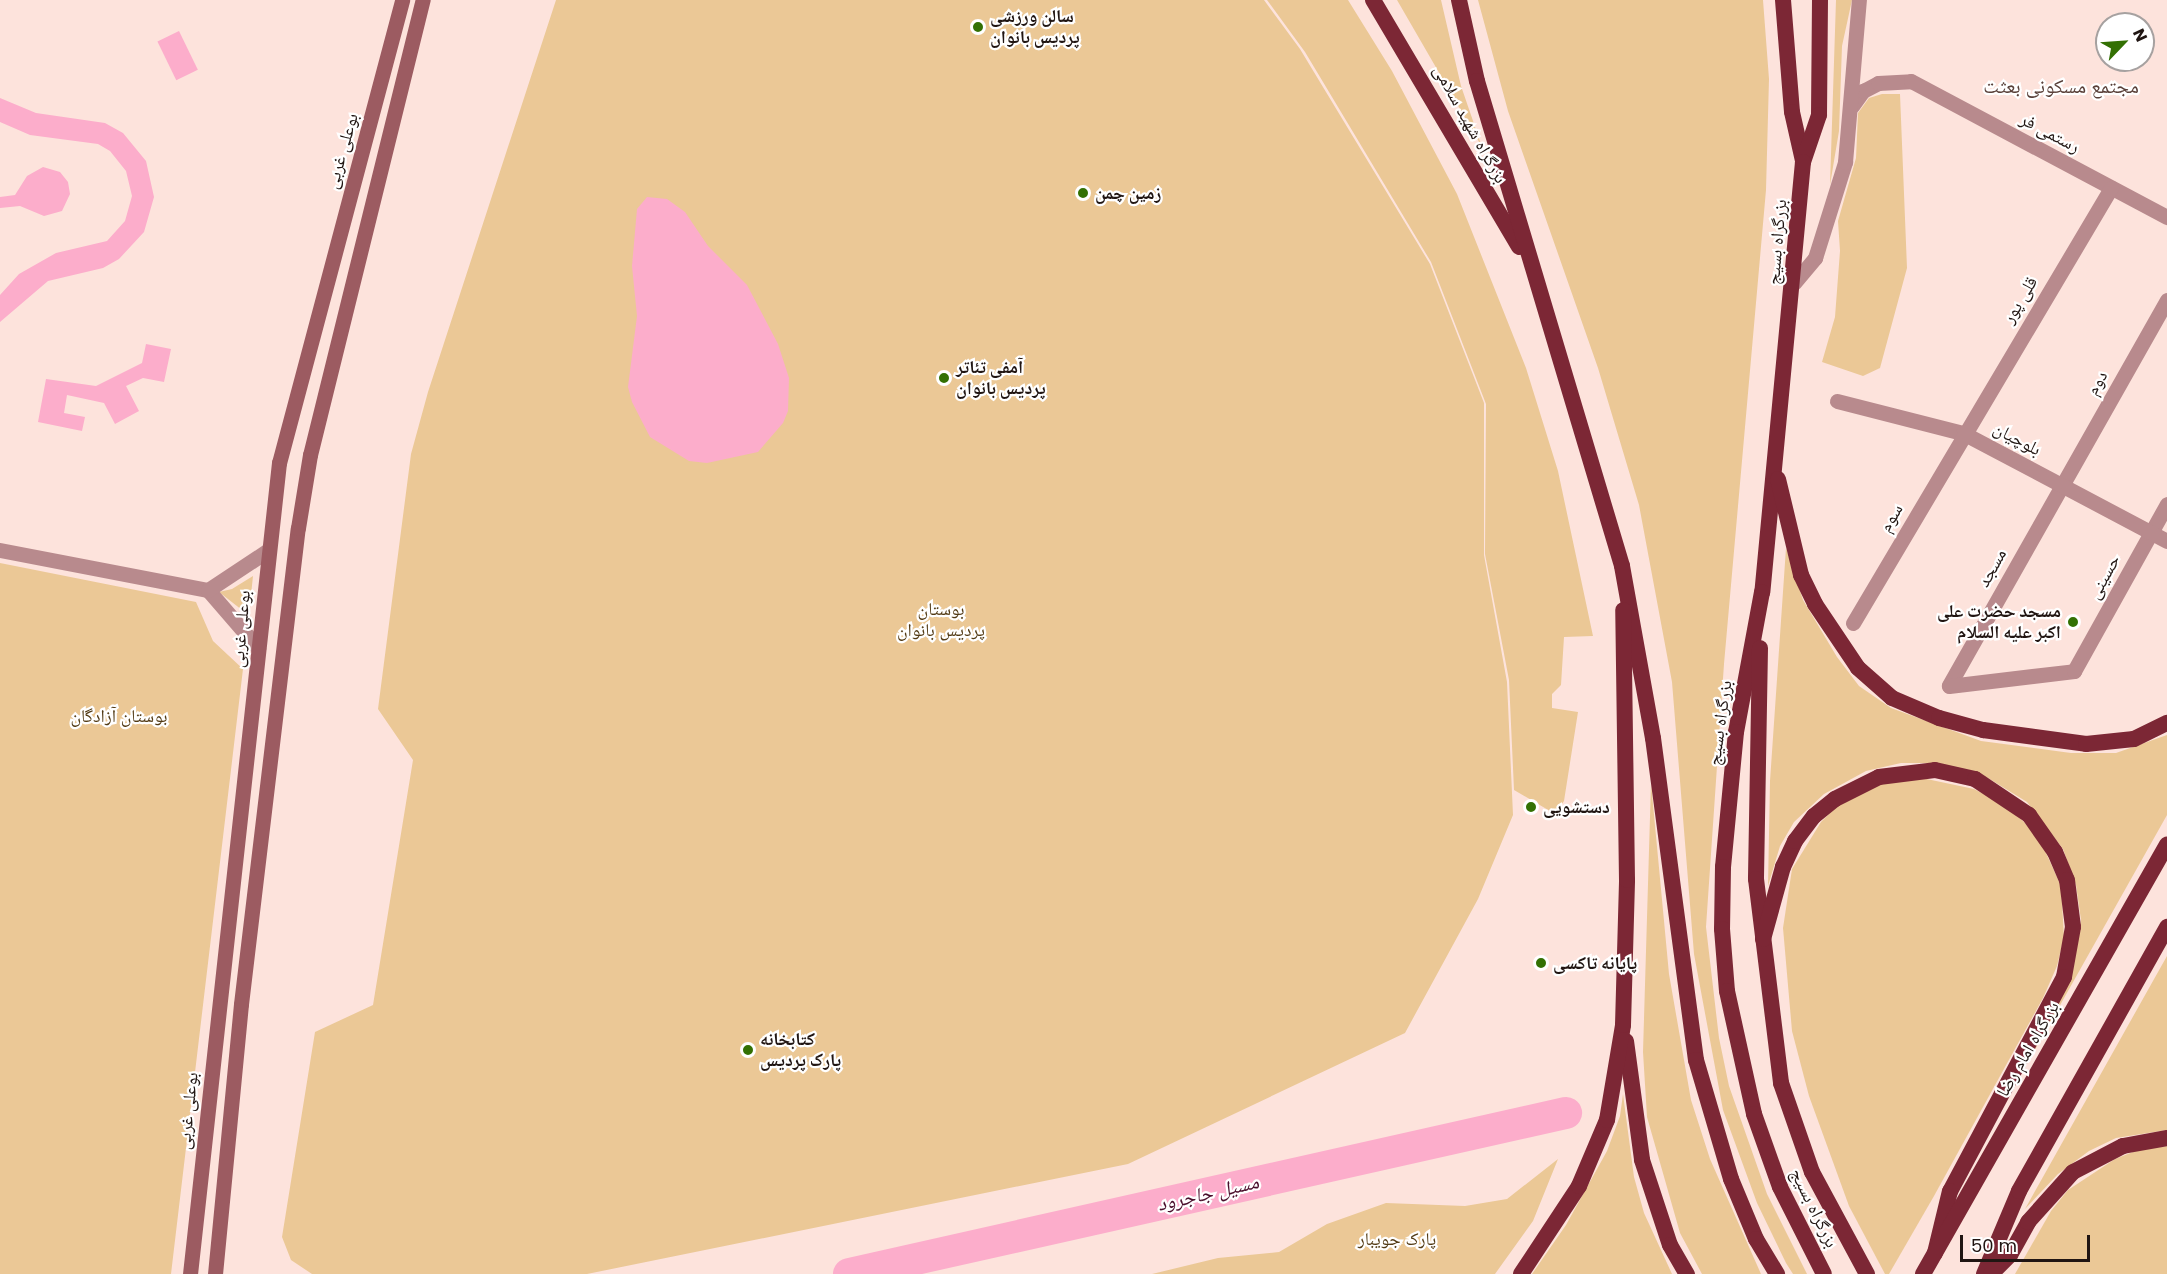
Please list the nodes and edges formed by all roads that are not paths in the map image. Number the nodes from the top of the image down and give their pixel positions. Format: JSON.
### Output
{"nodes":[{"id":1,"x":402,"y":0,"type":"edge"},
{"id":2,"x":423,"y":0,"type":"edge"},
{"id":3,"x":1373,"y":0,"type":"edge"},
{"id":4,"x":1460,"y":0,"type":"edge"},
{"id":5,"x":1783,"y":0,"type":"edge"},
{"id":6,"x":1820,"y":0,"type":"edge"},
{"id":7,"x":1859,"y":0,"type":"edge"},
{"id":8,"x":1852,"y":106,"type":"junction"},
{"id":9,"x":1803,"y":162,"type":"junction"},
{"id":10,"x":2111,"y":188,"type":"junction"},
{"id":11,"x":2167,"y":217,"type":"edge"},
{"id":12,"x":1532,"y":267,"type":"junction"},
{"id":13,"x":1794,"y":283,"type":"junction"},
{"id":14,"x":2167,"y":300,"type":"edge"},
{"id":15,"x":1837,"y":401,"type":"dead end"},
{"id":16,"x":1963,"y":433,"type":"junction"},
{"id":17,"x":1775,"y":466,"type":"junction"},
{"id":18,"x":2061,"y":485,"type":"junction"},
{"id":19,"x":2167,"y":504,"type":"edge"},
{"id":20,"x":2151,"y":534,"type":"junction"},
{"id":21,"x":2167,"y":541,"type":"edge"},
{"id":22,"x":0,"y":550,"type":"edge"},
{"id":23,"x":267,"y":551,"type":"junction"},
{"id":24,"x":1622,"y":566,"type":"junction"},
{"id":25,"x":208,"y":590,"type":"junction"},
{"id":26,"x":1762,"y":592,"type":"junction"},
{"id":27,"x":1852,"y":622,"type":"dead end"},
{"id":28,"x":258,"y":648,"type":"junction"},
{"id":29,"x":2074,"y":671,"type":"joint"},
{"id":30,"x":2167,"y":723,"type":"edge"},
{"id":31,"x":2167,"y":844,"type":"edge"},
{"id":32,"x":2167,"y":927,"type":"edge"},
{"id":33,"x":1763,"y":939,"type":"junction"},
{"id":34,"x":1623,"y":1025,"type":"junction"},
{"id":35,"x":2167,"y":1138,"type":"edge"},
{"id":36,"x":1935,"y":1253,"type":"junction"},
{"id":37,"x":190,"y":1274,"type":"edge"},
{"id":38,"x":215,"y":1274,"type":"edge"},
{"id":39,"x":1521,"y":1274,"type":"edge"},
{"id":40,"x":1687,"y":1274,"type":"edge"},
{"id":41,"x":1777,"y":1274,"type":"edge"},
{"id":42,"x":1824,"y":1274,"type":"edge"},
{"id":43,"x":1867,"y":1274,"type":"edge"},
{"id":44,"x":1923,"y":1274,"type":"edge"},
{"id":45,"x":1984,"y":1274,"type":"edge"},
{"id":46,"x":1991,"y":1274,"type":"edge"}],
"edges":[{"from":1,"to":23,"type":"main road","name":"بوعلی غربی"},
{"from":2,"to":38,"type":"main road"},
{"from":3,"to":12,"type":"highway","name":"بزرگراه شهید سلامی"},
{"from":4,"to":12,"type":"highway"},
{"from":5,"to":9,"type":"highway"},
{"from":6,"to":9,"type":"highway"},
{"from":7,"to":8,"type":"street"},
{"from":8,"to":10,"type":"street","name":"رستمی فر"},
{"from":8,"to":13,"type":"street"},
{"from":9,"to":13,"type":"highway","name":"بزرگراه بسیج"},
{"from":10,"to":11,"type":"street","name":"رستمی فر"},
{"from":10,"to":16,"type":"street","name":"قلی پور"},
{"from":12,"to":24,"type":"highway"},
{"from":13,"to":17,"type":"highway","name":"بزرگراه بسیج"},
{"from":14,"to":18,"type":"street","name":"دوم"},
{"from":15,"to":16,"type":"street","name":"بلوچیان"},
{"from":16,"to":18,"type":"street","name":"بلوچیان"},
{"from":16,"to":27,"type":"street","name":"سوم"},
{"from":17,"to":26,"type":"highway","name":"بزرگراه بسیج"},
{"from":17,"to":30,"type":"highway"},
{"from":18,"to":20,"type":"street","name":"بلوچیان"},
{"from":18,"to":29,"type":"street","name":"مسجد"},
{"from":19,"to":20,"type":"street","name":"حسینی"},
{"from":20,"to":21,"type":"street","name":"بلوچیان"},
{"from":20,"to":29,"type":"street","name":"حسینی"},
{"from":22,"to":25,"type":"street"},
{"from":23,"to":25,"type":"street"},
{"from":23,"to":28,"type":"main road","name":"بوعلی غربی"},
{"from":24,"to":34,"type":"highway"},
{"from":24,"to":41,"type":"highway"},
{"from":25,"to":28,"type":"street"},
{"from":26,"to":33,"type":"highway"},
{"from":26,"to":42,"type":"highway","name":"بزرگراه بسیج"},
{"from":28,"to":37,"type":"main road","name":"بوعلی غربی"},
{"from":31,"to":36,"type":"highway","name":"بزرگراه امام رضا"},
{"from":32,"to":45,"type":"highway"},
{"from":33,"to":36,"type":"highway"},
{"from":33,"to":43,"type":"highway"},
{"from":34,"to":39,"type":"highway"},
{"from":34,"to":40,"type":"highway"},
{"from":35,"to":46,"type":"highway"},
{"from":36,"to":44,"type":"highway","name":"بزرگراه امام رضا"}]}
